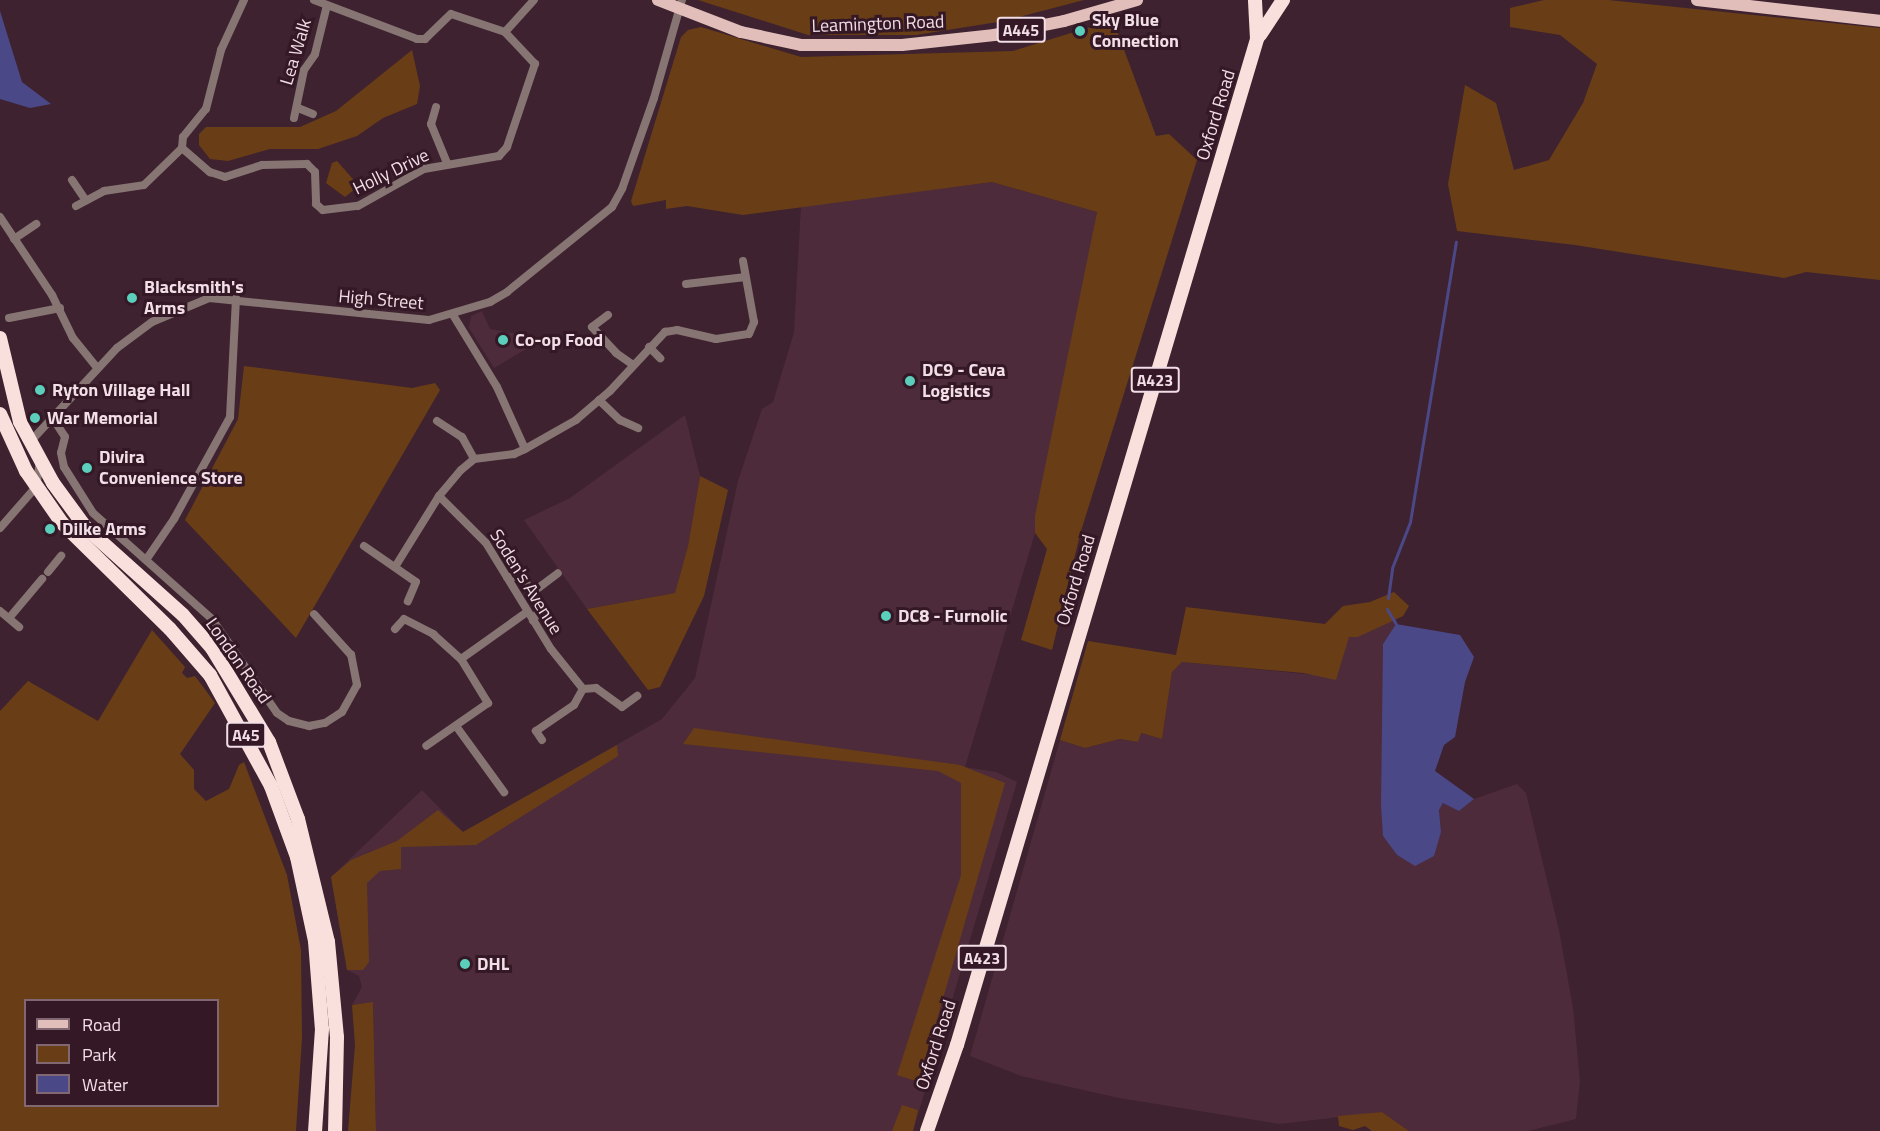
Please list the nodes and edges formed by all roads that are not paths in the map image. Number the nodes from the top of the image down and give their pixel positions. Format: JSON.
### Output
{"nodes":[{"id":1,"x":244,"y":0,"type":"edge"},
{"id":2,"x":314,"y":0,"type":"edge"},
{"id":3,"x":534,"y":0,"type":"edge"},
{"id":4,"x":658,"y":0,"type":"edge"},
{"id":5,"x":1137,"y":0,"type":"edge"},
{"id":6,"x":1255,"y":0,"type":"edge"},
{"id":7,"x":1261,"y":0,"type":"edge"},
{"id":8,"x":1281,"y":0,"type":"edge"},
{"id":9,"x":1696,"y":0,"type":"edge"},
{"id":10,"x":327,"y":5,"type":"junction"},
{"id":11,"x":682,"y":5,"type":"edge"},
{"id":12,"x":1880,"y":21,"type":"edge"},
{"id":13,"x":505,"y":32,"type":"junction"},
{"id":14,"x":1257,"y":39,"type":"junction"},
{"id":15,"x":436,"y":106,"type":"dead end"},
{"id":16,"x":297,"y":108,"type":"junction"},
{"id":17,"x":314,"y":114,"type":"dead end"},
{"id":18,"x":294,"y":118,"type":"dead end"},
{"id":19,"x":182,"y":148,"type":"junction"},
{"id":20,"x":447,"y":163,"type":"junction"},
{"id":21,"x":72,"y":180,"type":"dead end"},
{"id":22,"x":85,"y":199,"type":"junction"},
{"id":23,"x":76,"y":206,"type":"dead end"},
{"id":24,"x":0,"y":217,"type":"edge"},
{"id":25,"x":36,"y":224,"type":"dead end"},
{"id":26,"x":14,"y":239,"type":"junction"},
{"id":27,"x":743,"y":261,"type":"dead end"},
{"id":28,"x":746,"y":277,"type":"junction"},
{"id":29,"x":686,"y":284,"type":"dead end"},
{"id":30,"x":236,"y":298,"type":"junction"},
{"id":31,"x":60,"y":308,"type":"junction"},
{"id":32,"x":453,"y":315,"type":"junction"},
{"id":33,"x":608,"y":315,"type":"dead end"},
{"id":34,"x":9,"y":318,"type":"dead end"},
{"id":35,"x":0,"y":338,"type":"edge"},
{"id":36,"x":649,"y":347,"type":"junction"},
{"id":37,"x":660,"y":358,"type":"dead end"},
{"id":38,"x":633,"y":365,"type":"junction"},
{"id":39,"x":97,"y":368,"type":"junction"},
{"id":40,"x":599,"y":400,"type":"junction"},
{"id":41,"x":0,"y":414,"type":"edge"},
{"id":42,"x":54,"y":420,"type":"junction"},
{"id":43,"x":437,"y":421,"type":"dead end"},
{"id":44,"x":638,"y":428,"type":"dead end"},
{"id":45,"x":30,"y":442,"type":"junction"},
{"id":46,"x":525,"y":449,"type":"junction"},
{"id":47,"x":474,"y":459,"type":"junction"},
{"id":48,"x":40,"y":462,"type":"junction"},
{"id":49,"x":36,"y":488,"type":"junction"},
{"id":50,"x":439,"y":496,"type":"junction"},
{"id":51,"x":0,"y":528,"type":"edge"},
{"id":52,"x":364,"y":546,"type":"dead end"},
{"id":53,"x":61,"y":556,"type":"dead end"},
{"id":54,"x":146,"y":560,"type":"junction"},
{"id":55,"x":395,"y":567,"type":"junction"},
{"id":56,"x":48,"y":572,"type":"dead end"},
{"id":57,"x":558,"y":573,"type":"dead end"},
{"id":58,"x":507,"y":577,"type":"junction"},
{"id":59,"x":42,"y":579,"type":"dead end"},
{"id":60,"x":533,"y":592,"type":"junction"},
{"id":61,"x":408,"y":601,"type":"dead end"},
{"id":62,"x":0,"y":611,"type":"edge"},
{"id":63,"x":528,"y":612,"type":"junction"},
{"id":64,"x":314,"y":614,"type":"dead end"},
{"id":65,"x":10,"y":617,"type":"junction"},
{"id":66,"x":533,"y":621,"type":"junction"},
{"id":67,"x":19,"y":627,"type":"dead end"},
{"id":68,"x":395,"y":628,"type":"dead end"},
{"id":69,"x":461,"y":659,"type":"junction"},
{"id":70,"x":584,"y":689,"type":"junction"},
{"id":71,"x":637,"y":696,"type":"dead end"},
{"id":72,"x":456,"y":726,"type":"junction"},
{"id":73,"x":542,"y":740,"type":"dead end"},
{"id":74,"x":426,"y":747,"type":"dead end"},
{"id":75,"x":504,"y":792,"type":"dead end"},
{"id":76,"x":315,"y":1131,"type":"edge"},
{"id":77,"x":335,"y":1131,"type":"edge"},
{"id":78,"x":927,"y":1131,"type":"edge"}],
"edges":[{"from":1,"to":19,"type":"street"},
{"from":2,"to":10,"type":"street"},
{"from":3,"to":13,"type":"street"},
{"from":4,"to":11,"type":"main road","name":"Leamington Road","number":"A445"},
{"from":5,"to":11,"type":"main road","name":"Leamington Road","number":"A445"},
{"from":6,"to":14,"type":"highway","name":"Oxford Road","number":"A423"},
{"from":7,"to":8,"type":"highway"},
{"from":8,"to":14,"type":"highway","name":"Oxford Road","number":"A423"},
{"from":9,"to":12,"type":"main road"},
{"from":10,"to":13,"type":"street"},
{"from":10,"to":16,"type":"street","name":"Lea Walk"},
{"from":11,"to":32,"type":"street","name":"High Street"},
{"from":13,"to":20,"type":"street","name":"Holly Drive"},
{"from":14,"to":78,"type":"highway","name":"Oxford Road","number":"A423"},
{"from":15,"to":20,"type":"street","name":"Holly Drive"},
{"from":16,"to":17,"type":"street","name":"Lea Walk"},
{"from":16,"to":18,"type":"street","name":"Lea Walk"},
{"from":19,"to":20,"type":"street","name":"Holly Drive"},
{"from":19,"to":22,"type":"street"},
{"from":21,"to":22,"type":"street"},
{"from":22,"to":23,"type":"street"},
{"from":24,"to":26,"type":"street"},
{"from":25,"to":26,"type":"street"},
{"from":26,"to":31,"type":"street"},
{"from":27,"to":28,"type":"street"},
{"from":28,"to":29,"type":"street"},
{"from":28,"to":36,"type":"street"},
{"from":30,"to":32,"type":"street","name":"High Street"},
{"from":30,"to":39,"type":"street","name":"High Street"},
{"from":30,"to":54,"type":"street"},
{"from":31,"to":34,"type":"street"},
{"from":31,"to":39,"type":"street"},
{"from":32,"to":46,"type":"street"},
{"from":33,"to":38,"type":"street"},
{"from":35,"to":45,"type":"highway","name":"London Road","number":"A45"},
{"from":36,"to":37,"type":"street"},
{"from":36,"to":38,"type":"street"},
{"from":38,"to":40,"type":"street"},
{"from":39,"to":42,"type":"street","name":"High Street"},
{"from":40,"to":44,"type":"street"},
{"from":40,"to":46,"type":"street"},
{"from":41,"to":49,"type":"highway","name":"London Road","number":"A45"},
{"from":42,"to":45,"type":"street","name":"High Street"},
{"from":42,"to":54,"type":"street"},
{"from":43,"to":47,"type":"street"},
{"from":45,"to":48,"type":"highway","name":"London Road","number":"A45"},
{"from":46,"to":47,"type":"street"},
{"from":47,"to":50,"type":"street"},
{"from":48,"to":49,"type":"street"},
{"from":48,"to":77,"type":"highway","name":"London Road","number":"A45"},
{"from":49,"to":51,"type":"street"},
{"from":49,"to":76,"type":"highway","name":"London Road","number":"A45"},
{"from":50,"to":55,"type":"street"},
{"from":50,"to":58,"type":"street","name":"Soden's Avenue"},
{"from":52,"to":55,"type":"street"},
{"from":53,"to":56,"type":"street"},
{"from":54,"to":64,"type":"street"},
{"from":55,"to":61,"type":"street"},
{"from":57,"to":60,"type":"street"},
{"from":58,"to":60,"type":"street"},
{"from":58,"to":63,"type":"street","name":"Soden's Avenue"},
{"from":59,"to":65,"type":"street"},
{"from":60,"to":66,"type":"street"},
{"from":62,"to":65,"type":"street"},
{"from":63,"to":66,"type":"street","name":"Soden's Avenue"},
{"from":63,"to":69,"type":"street"},
{"from":65,"to":67,"type":"street"},
{"from":66,"to":70,"type":"street","name":"Soden's Avenue"},
{"from":68,"to":69,"type":"street"},
{"from":69,"to":72,"type":"street"},
{"from":70,"to":71,"type":"street"},
{"from":70,"to":73,"type":"street"},
{"from":72,"to":74,"type":"street"},
{"from":72,"to":75,"type":"street"}]}
